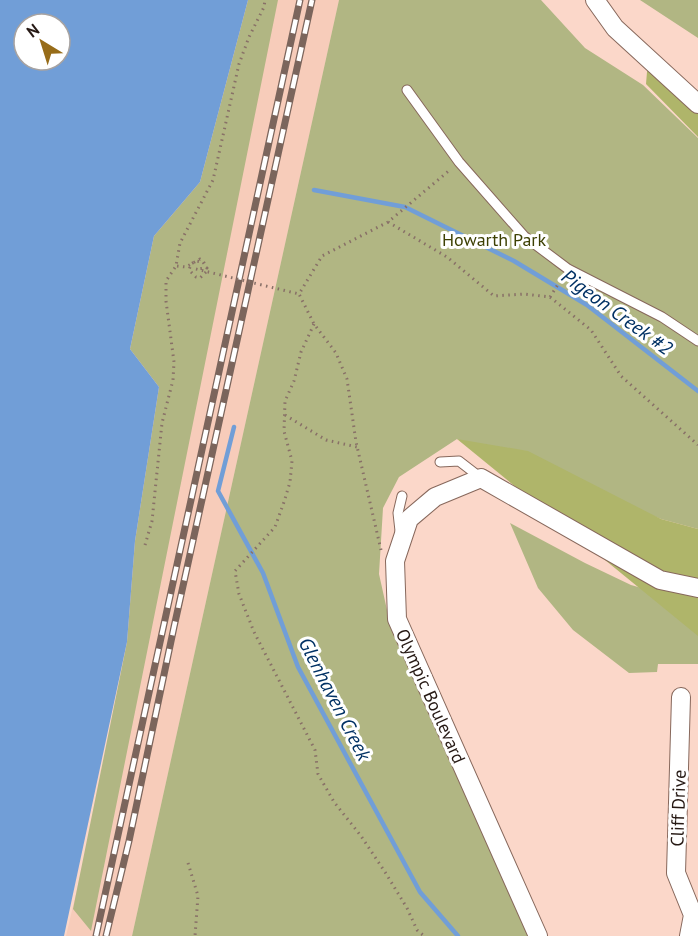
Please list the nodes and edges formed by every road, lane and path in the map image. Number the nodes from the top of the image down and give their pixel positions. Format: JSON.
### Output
{"nodes":[{"id":1,"x":265,"y":0,"type":"edge"},
{"id":2,"x":595,"y":0,"type":"edge"},
{"id":3,"x":407,"y":90,"type":"dead end"},
{"id":4,"x":698,"y":105,"type":"edge"},
{"id":5,"x":448,"y":171,"type":"dead end"},
{"id":6,"x":388,"y":222,"type":"junction"},
{"id":7,"x":176,"y":266,"type":"junction"},
{"id":8,"x":568,"y":269,"type":"junction"},
{"id":9,"x":299,"y":294,"type":"junction"},
{"id":10,"x":550,"y":297,"type":"junction"},
{"id":11,"x":314,"y":324,"type":"junction"},
{"id":12,"x":698,"y":341,"type":"edge"},
{"id":13,"x":285,"y":415,"type":"junction"},
{"id":14,"x":698,"y":445,"type":"edge"},
{"id":15,"x":357,"y":447,"type":"junction"},
{"id":16,"x":440,"y":462,"type":"dead end"},
{"id":17,"x":481,"y":478,"type":"junction"},
{"id":18,"x":402,"y":496,"type":"dead end"},
{"id":19,"x":402,"y":542,"type":"junction"},
{"id":20,"x":145,"y":545,"type":"dead end"},
{"id":21,"x":382,"y":555,"type":"dead end"},
{"id":22,"x":698,"y":588,"type":"edge"},
{"id":23,"x":681,"y":697,"type":"dead end"},
{"id":24,"x":188,"y":863,"type":"dead end"},
{"id":25,"x":695,"y":914,"type":"edge"},
{"id":26,"x":195,"y":936,"type":"edge"},
{"id":27,"x":424,"y":936,"type":"edge"},
{"id":28,"x":538,"y":936,"type":"edge"},
{"id":29,"x":689,"y":936,"type":"edge"}],
"edges":[{"from":1,"to":7,"type":"path"},
{"from":2,"to":4,"type":"street"},
{"from":3,"to":8,"type":"lane"},
{"from":5,"to":6,"type":"path"},
{"from":6,"to":9,"type":"path"},
{"from":6,"to":10,"type":"path"},
{"from":7,"to":9,"type":"path","bridge":true},
{"from":7,"to":20,"type":"path"},
{"from":8,"to":10,"type":"path"},
{"from":8,"to":12,"type":"lane"},
{"from":9,"to":11,"type":"path"},
{"from":10,"to":14,"type":"path"},
{"from":11,"to":13,"type":"path"},
{"from":11,"to":15,"type":"path"},
{"from":13,"to":15,"type":"path"},
{"from":13,"to":27,"type":"path"},
{"from":15,"to":21,"type":"path"},
{"from":16,"to":17,"type":"lane"},
{"from":17,"to":19,"type":"street","name":"Olympic Boulevard"},
{"from":17,"to":22,"type":"street"},
{"from":18,"to":19,"type":"lane"},
{"from":19,"to":28,"type":"street","name":"Olympic Boulevard"},
{"from":23,"to":25,"type":"street","name":"Cliff Drive"},
{"from":24,"to":26,"type":"path"},
{"from":25,"to":29,"type":"street"}]}
